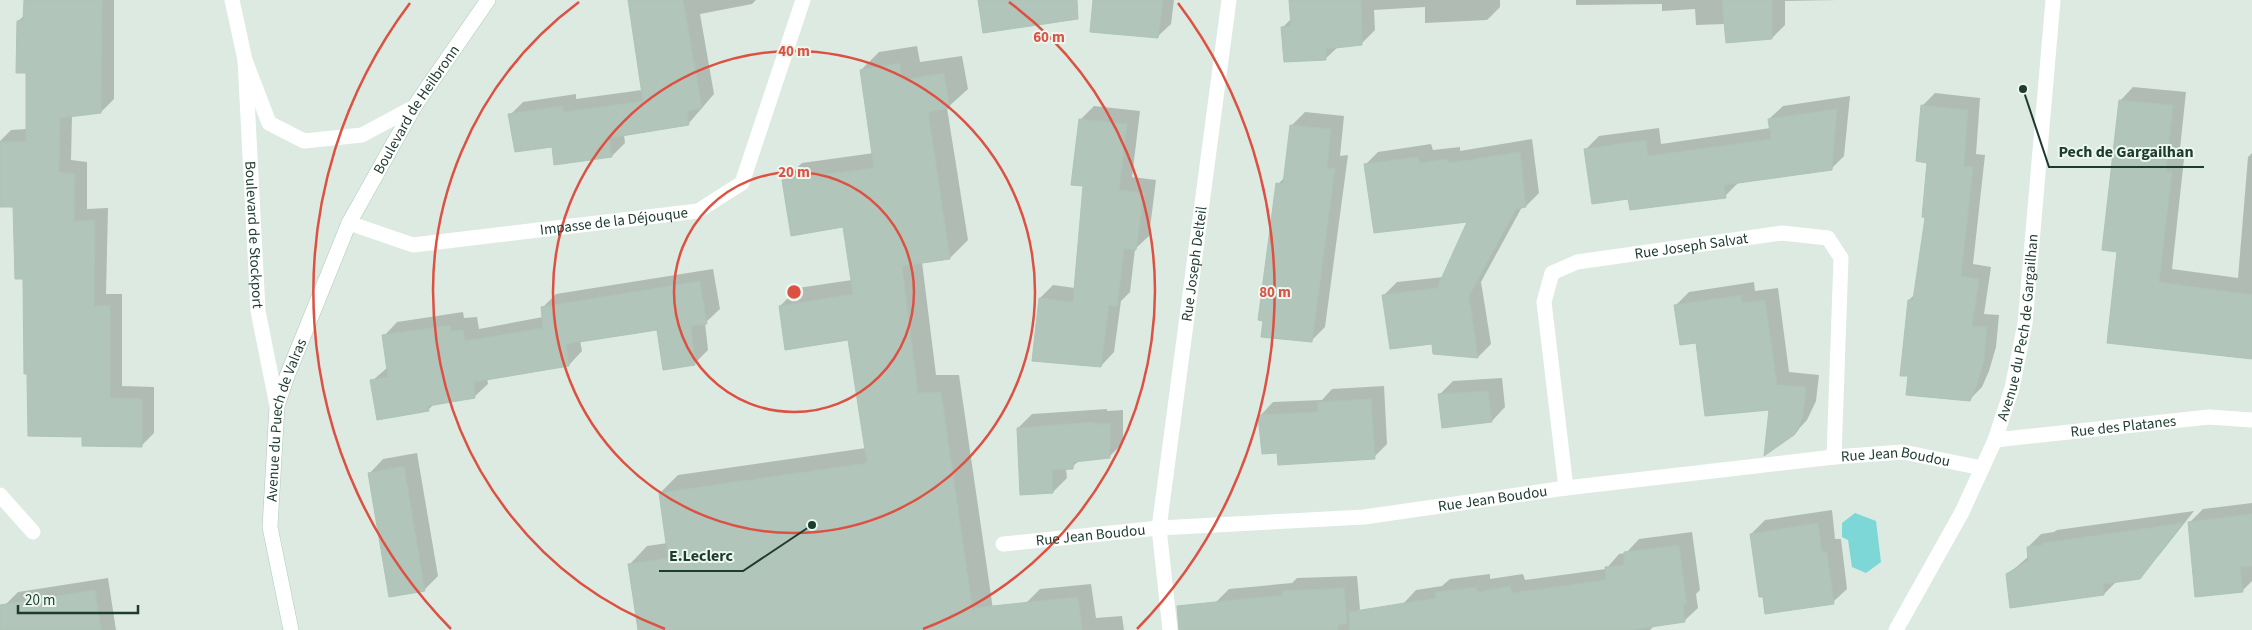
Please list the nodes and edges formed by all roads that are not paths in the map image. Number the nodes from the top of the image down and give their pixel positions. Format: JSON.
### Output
{"nodes":[{"id":1,"x":232,"y":0,"type":"edge"},
{"id":2,"x":488,"y":0,"type":"edge"},
{"id":3,"x":803,"y":0,"type":"edge"},
{"id":4,"x":1228,"y":0,"type":"edge"},
{"id":5,"x":2053,"y":0,"type":"edge"},
{"id":6,"x":246,"y":60,"type":"junction"},
{"id":7,"x":414,"y":107,"type":"junction"},
{"id":8,"x":349,"y":223,"type":"junction"},
{"id":9,"x":277,"y":406,"type":"junction"},
{"id":10,"x":2252,"y":420,"type":"edge"},
{"id":11,"x":1995,"y":440,"type":"junction"},
{"id":12,"x":1834,"y":457,"type":"junction"},
{"id":13,"x":1982,"y":468,"type":"junction"},
{"id":14,"x":1566,"y":488,"type":"junction"},
{"id":15,"x":0,"y":495,"type":"edge"},
{"id":16,"x":1159,"y":528,"type":"junction"},
{"id":17,"x":33,"y":532,"type":"dead end"},
{"id":18,"x":1003,"y":544,"type":"dead end"},
{"id":19,"x":292,"y":629,"type":"edge"},
{"id":20,"x":1170,"y":630,"type":"edge"},
{"id":21,"x":1896,"y":630,"type":"edge"}],
"edges":[{"from":1,"to":6,"type":"street","name":"Boulevard de Stockport"},
{"from":2,"to":7,"type":"street","name":"Boulevard de Heilbronn"},
{"from":3,"to":8,"type":"street","name":"Impasse de la Déjouque"},
{"from":4,"to":16,"type":"street","name":"Rue Joseph Delteil"},
{"from":5,"to":11,"type":"street","name":"Avenue du Pech de Gargailhan"},
{"from":6,"to":7,"type":"street","name":"Boulevard de Stockport"},
{"from":6,"to":9,"type":"street","name":"Boulevard de Stockport"},
{"from":7,"to":8,"type":"street","name":"Boulevard de Heilbronn"},
{"from":8,"to":9,"type":"street","name":"Avenue du Puech de Valras"},
{"from":9,"to":19,"type":"street","name":"Avenue du Puech de Valras"},
{"from":10,"to":11,"type":"street","name":"Rue des Platanes"},
{"from":11,"to":13,"type":"street","name":"Avenue du Pech de Gargailhan"},
{"from":12,"to":13,"type":"street","name":"Rue Jean Boudou"},
{"from":12,"to":14,"type":"street","name":"Rue Jean Boudou"},
{"from":12,"to":14,"type":"street","name":"Rue Joseph Salvat"},
{"from":13,"to":21,"type":"street","name":"Avenue du Pech de Gargailhan"},
{"from":14,"to":16,"type":"street","name":"Rue Jean Boudou"},
{"from":15,"to":17,"type":"street"},
{"from":16,"to":18,"type":"street","name":"Rue Jean Boudou"},
{"from":16,"to":20,"type":"street","name":"Rue Joseph Delteil"}]}
